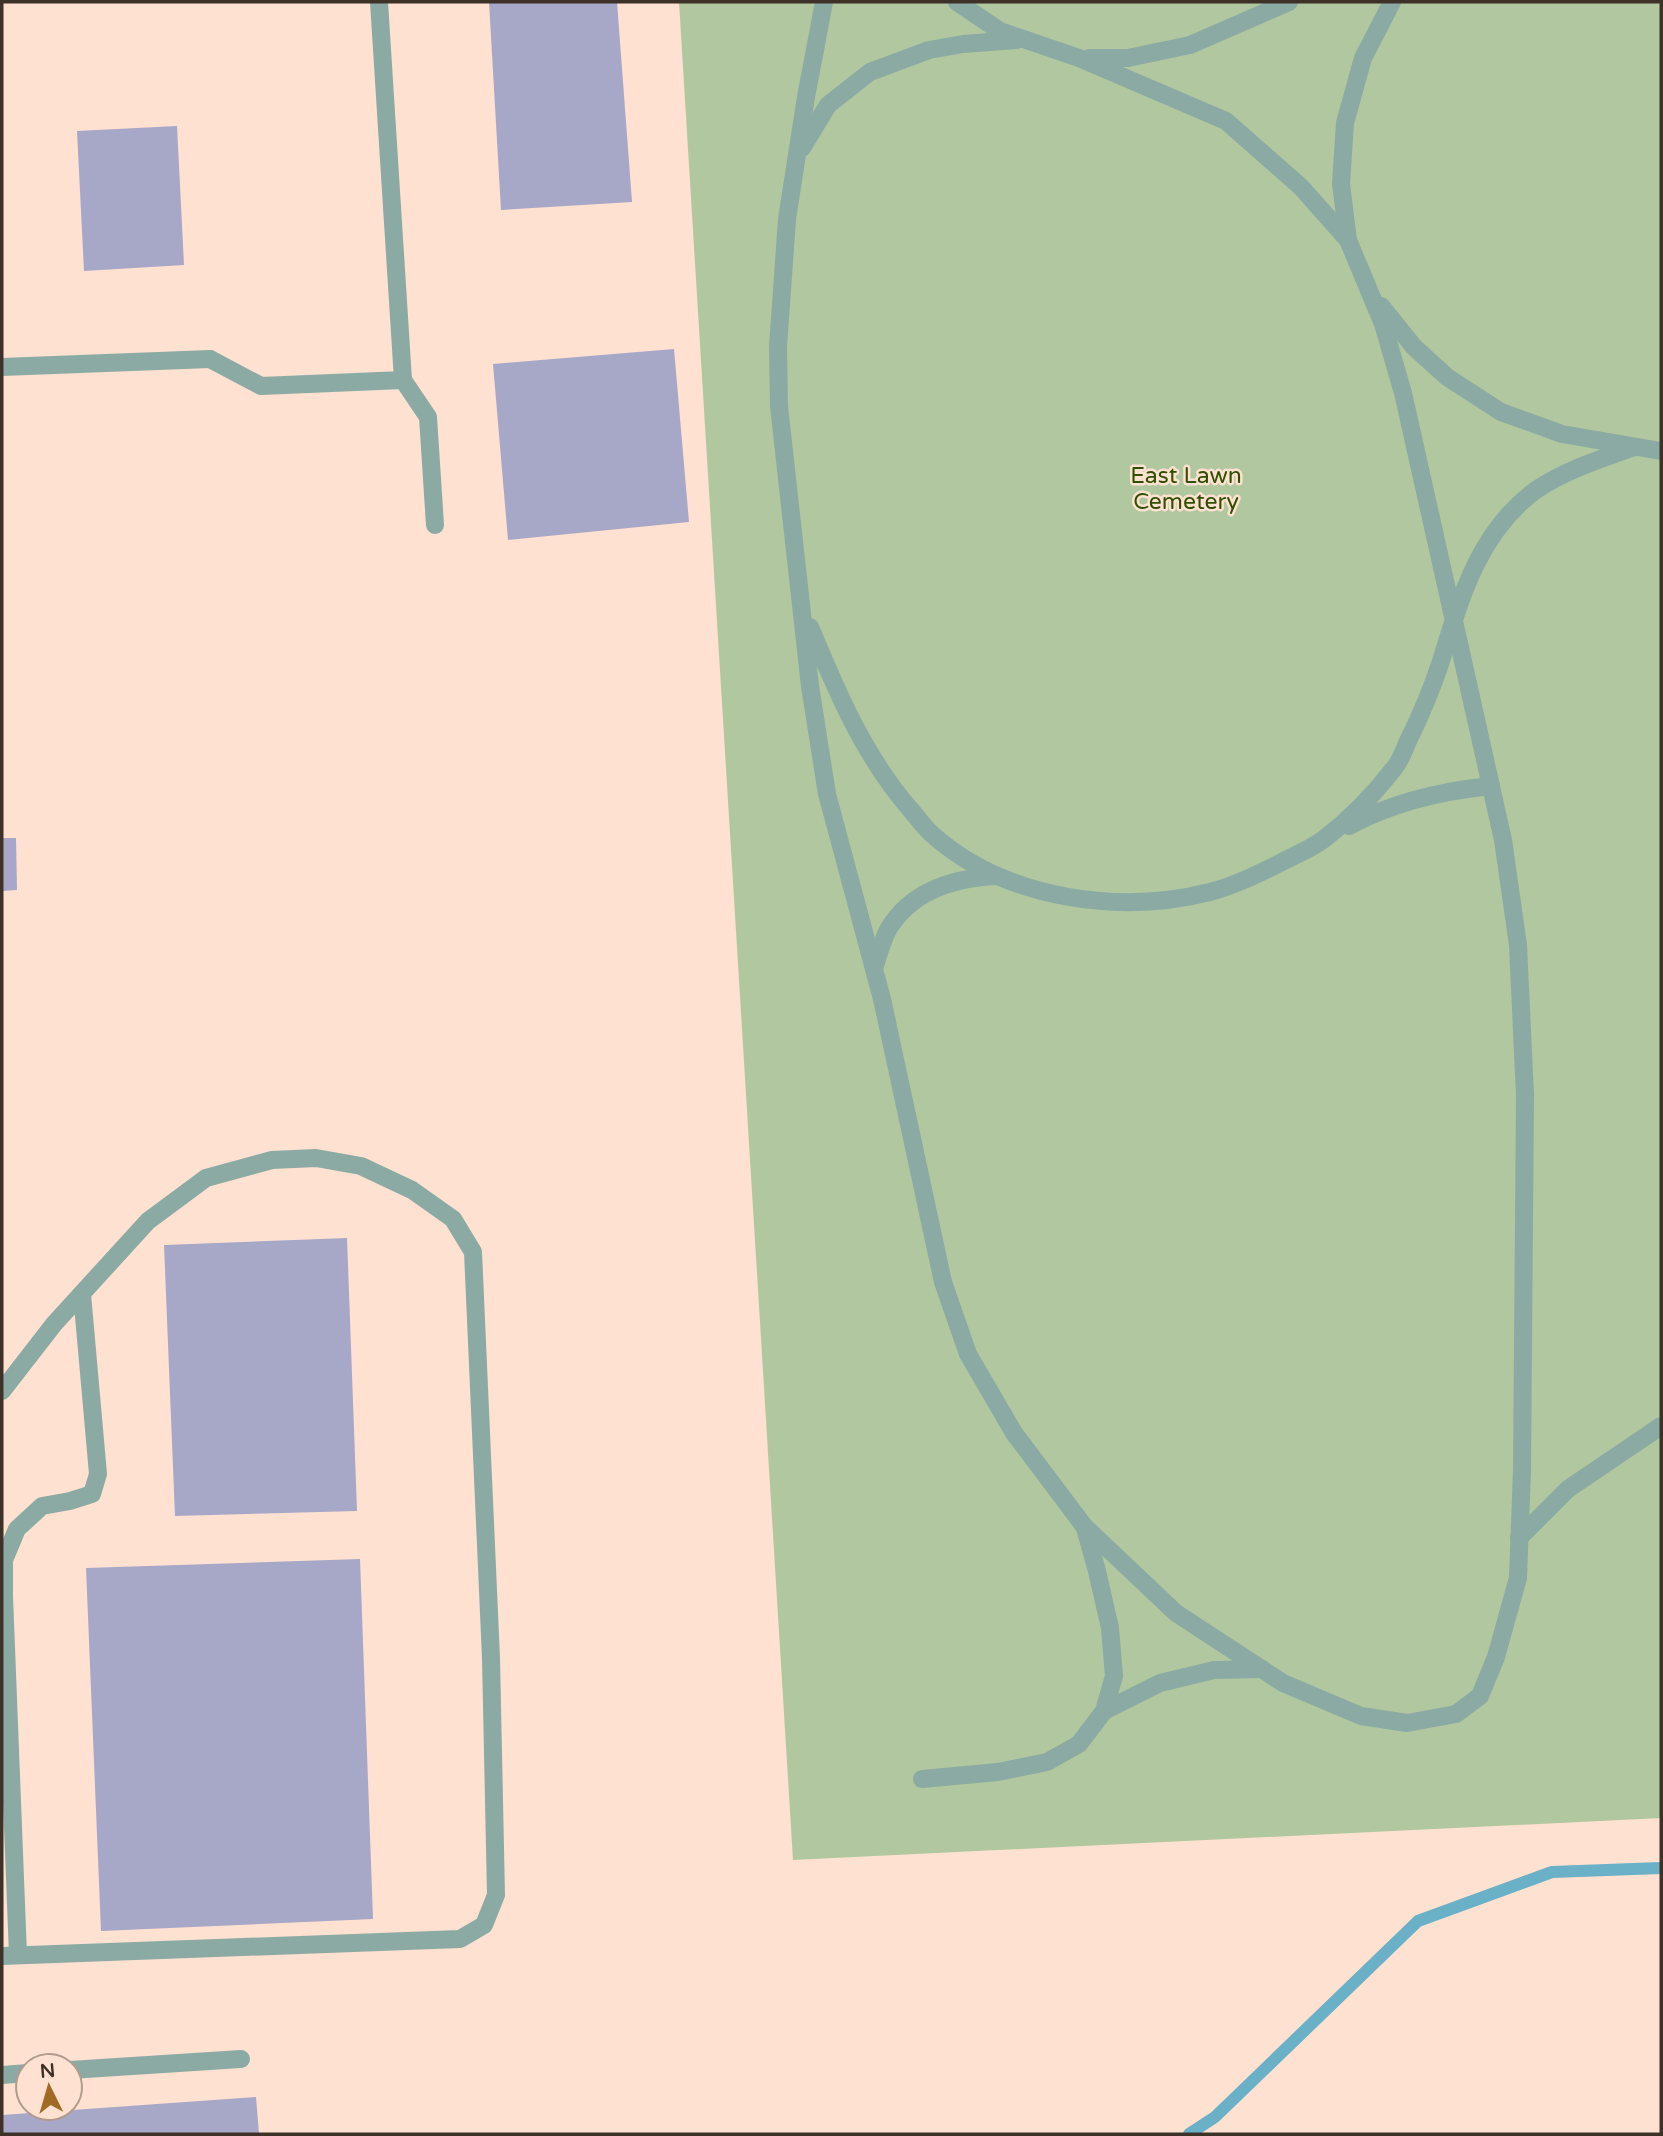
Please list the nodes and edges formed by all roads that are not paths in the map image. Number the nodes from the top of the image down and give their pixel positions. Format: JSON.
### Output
{"nodes":[{"id":1,"x":379,"y":2,"type":"edge"},
{"id":2,"x":824,"y":2,"type":"edge"},
{"id":3,"x":957,"y":2,"type":"edge"},
{"id":4,"x":1289,"y":2,"type":"edge"},
{"id":5,"x":1392,"y":2,"type":"edge"},
{"id":6,"x":1025,"y":39,"type":"junction"},
{"id":7,"x":1079,"y":58,"type":"junction"},
{"id":8,"x":796,"y":157,"type":"junction"},
{"id":9,"x":1348,"y":240,"type":"junction"},
{"id":10,"x":1370,"y":292,"type":"junction"},
{"id":11,"x":2,"y":368,"type":"edge"},
{"id":12,"x":402,"y":380,"type":"junction"},
{"id":13,"x":1634,"y":447,"type":"junction"},
{"id":14,"x":1661,"y":451,"type":"edge"},
{"id":15,"x":435,"y":525,"type":"dead end"},
{"id":16,"x":802,"y":606,"type":"junction"},
{"id":17,"x":1453,"y":621,"type":"junction"},
{"id":18,"x":1490,"y":786,"type":"junction"},
{"id":19,"x":1322,"y":841,"type":"junction"},
{"id":20,"x":998,"y":876,"type":"junction"},
{"id":21,"x":874,"y":969,"type":"junction"},
{"id":22,"x":82,"y":1294,"type":"junction"},
{"id":23,"x":2,"y":1391,"type":"edge"},
{"id":24,"x":1661,"y":1426,"type":"edge"},
{"id":25,"x":1084,"y":1526,"type":"junction"},
{"id":26,"x":1519,"y":1538,"type":"junction"},
{"id":27,"x":1262,"y":1669,"type":"junction"},
{"id":28,"x":1104,"y":1711,"type":"junction"},
{"id":29,"x":922,"y":1779,"type":"dead end"},
{"id":30,"x":10,"y":1956,"type":"edge"},
{"id":31,"x":241,"y":2059,"type":"dead end"},
{"id":32,"x":84,"y":2069,"type":"edge"}],
"edges":[{"from":1,"to":12,"type":"street"},
{"from":2,"to":8,"type":"street"},
{"from":3,"to":6,"type":"street"},
{"from":4,"to":7,"type":"street"},
{"from":5,"to":9,"type":"street"},
{"from":6,"to":7,"type":"street"},
{"from":6,"to":8,"type":"street"},
{"from":7,"to":9,"type":"street"},
{"from":8,"to":16,"type":"street"},
{"from":9,"to":10,"type":"street"},
{"from":10,"to":13,"type":"street"},
{"from":10,"to":17,"type":"street"},
{"from":11,"to":12,"type":"street"},
{"from":12,"to":15,"type":"street"},
{"from":13,"to":14,"type":"street"},
{"from":13,"to":17,"type":"street"},
{"from":16,"to":20,"type":"street"},
{"from":16,"to":21,"type":"street"},
{"from":17,"to":18,"type":"street"},
{"from":17,"to":19,"type":"street"},
{"from":18,"to":19,"type":"street"},
{"from":18,"to":26,"type":"street"},
{"from":19,"to":20,"type":"street"},
{"from":20,"to":21,"type":"street"},
{"from":21,"to":25,"type":"street"},
{"from":22,"to":23,"type":"street"},
{"from":22,"to":30,"type":"street"},
{"from":22,"to":30,"type":"street"},
{"from":24,"to":26,"type":"street"},
{"from":25,"to":27,"type":"street"},
{"from":25,"to":28,"type":"street"},
{"from":26,"to":27,"type":"street"},
{"from":27,"to":28,"type":"street"},
{"from":28,"to":29,"type":"street"},
{"from":31,"to":32,"type":"street"}]}
